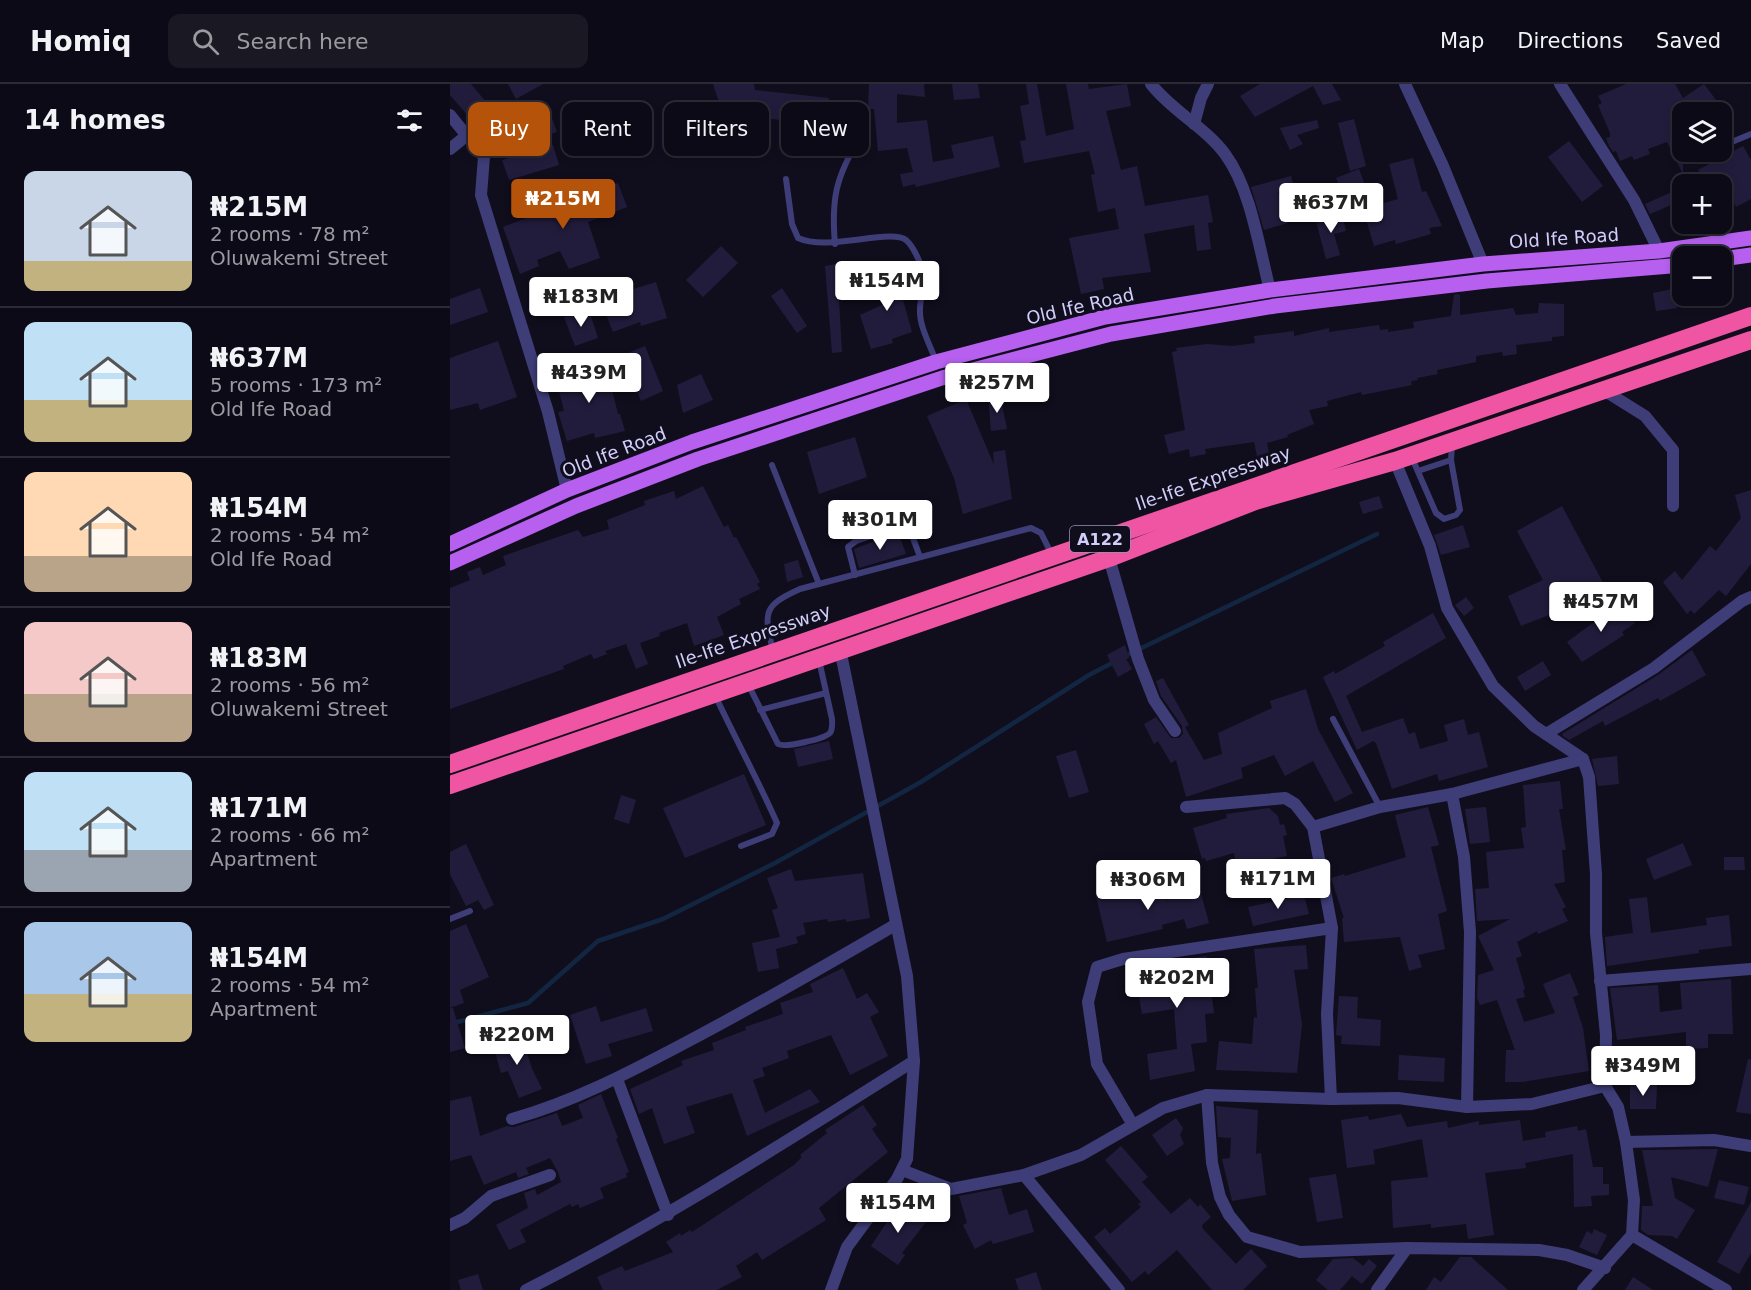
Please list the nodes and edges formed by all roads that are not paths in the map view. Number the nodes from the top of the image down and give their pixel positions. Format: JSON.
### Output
{"nodes":[{"id":1,"x":1151,"y":84,"type":"edge"},
{"id":2,"x":1208,"y":84,"type":"edge"},
{"id":3,"x":1405,"y":84,"type":"edge"},
{"id":4,"x":1560,"y":84,"type":"edge"},
{"id":5,"x":450,"y":115,"type":"edge"},
{"id":6,"x":1194,"y":124,"type":"junction"},
{"id":7,"x":1751,"y":134,"type":"edge"},
{"id":8,"x":466,"y":136,"type":"junction"},
{"id":9,"x":1732,"y":142,"type":"edge"},
{"id":10,"x":450,"y":149,"type":"edge"},
{"id":11,"x":849,"y":156,"type":"edge"},
{"id":12,"x":786,"y":179,"type":"dead end"},
{"id":13,"x":1751,"y":238,"type":"edge"},
{"id":14,"x":835,"y":244,"type":"junction"},
{"id":15,"x":1659,"y":251,"type":"junction"},
{"id":16,"x":1751,"y":255,"type":"edge"},
{"id":17,"x":1732,"y":258,"type":"edge"},
{"id":18,"x":1483,"y":264,"type":"junction"},
{"id":19,"x":1672,"y":266,"type":"edge"},
{"id":20,"x":1386,"y":276,"type":"junction"},
{"id":21,"x":1270,"y":290,"type":"junction"},
{"id":22,"x":1388,"y":293,"type":"junction"},
{"id":23,"x":1751,"y":316,"type":"edge"},
{"id":24,"x":1751,"y":340,"type":"edge"},
{"id":25,"x":936,"y":362,"type":"junction"},
{"id":26,"x":1605,"y":391,"type":"junction"},
{"id":27,"x":1453,"y":441,"type":"junction"},
{"id":28,"x":692,"y":442,"type":"junction"},
{"id":29,"x":698,"y":459,"type":"junction"},
{"id":30,"x":1451,"y":460,"type":"junction"},
{"id":31,"x":1408,"y":462,"type":"junction"},
{"id":32,"x":772,"y":465,"type":"dead end"},
{"id":33,"x":567,"y":490,"type":"junction"},
{"id":34,"x":1672,"y":506,"type":"dead end"},
{"id":35,"x":450,"y":544,"type":"edge"},
{"id":36,"x":1052,"y":556,"type":"junction"},
{"id":37,"x":921,"y":557,"type":"junction"},
{"id":38,"x":1109,"y":558,"type":"junction"},
{"id":39,"x":450,"y":563,"type":"edge"},
{"id":40,"x":855,"y":575,"type":"junction"},
{"id":41,"x":819,"y":584,"type":"junction"},
{"id":42,"x":1751,"y":597,"type":"edge"},
{"id":43,"x":840,"y":649,"type":"junction"},
{"id":44,"x":773,"y":651,"type":"junction"},
{"id":45,"x":819,"y":656,"type":"junction"},
{"id":46,"x":747,"y":681,"type":"junction"},
{"id":47,"x":714,"y":692,"type":"junction"},
{"id":48,"x":826,"y":693,"type":"junction"},
{"id":49,"x":760,"y":710,"type":"junction"},
{"id":50,"x":1333,"y":719,"type":"dead end"},
{"id":51,"x":1175,"y":731,"type":"dead end"},
{"id":52,"x":1546,"y":734,"type":"junction"},
{"id":53,"x":1583,"y":759,"type":"junction"},
{"id":54,"x":450,"y":764,"type":"edge"},
{"id":55,"x":450,"y":785,"type":"edge"},
{"id":56,"x":1452,"y":794,"type":"junction"},
{"id":57,"x":1186,"y":807,"type":"dead end"},
{"id":58,"x":1380,"y":807,"type":"junction"},
{"id":59,"x":1313,"y":828,"type":"junction"},
{"id":60,"x":741,"y":846,"type":"dead end"},
{"id":61,"x":470,"y":911,"type":"dead end"},
{"id":62,"x":450,"y":919,"type":"edge"},
{"id":63,"x":895,"y":925,"type":"junction"},
{"id":64,"x":1332,"y":928,"type":"junction"},
{"id":65,"x":1751,"y":969,"type":"edge"},
{"id":66,"x":1600,"y":981,"type":"junction"},
{"id":67,"x":914,"y":1061,"type":"junction"},
{"id":68,"x":617,"y":1079,"type":"junction"},
{"id":69,"x":1605,"y":1086,"type":"junction"},
{"id":70,"x":1207,"y":1095,"type":"junction"},
{"id":71,"x":1331,"y":1099,"type":"junction"},
{"id":72,"x":1467,"y":1107,"type":"junction"},
{"id":73,"x":512,"y":1119,"type":"dead end"},
{"id":74,"x":1133,"y":1125,"type":"junction"},
{"id":75,"x":1626,"y":1142,"type":"junction"},
{"id":76,"x":1751,"y":1146,"type":"edge"},
{"id":77,"x":902,"y":1170,"type":"junction"},
{"id":78,"x":550,"y":1175,"type":"dead end"},
{"id":79,"x":1024,"y":1175,"type":"junction"},
{"id":80,"x":668,"y":1215,"type":"junction"},
{"id":81,"x":450,"y":1225,"type":"edge"},
{"id":82,"x":1632,"y":1235,"type":"junction"},
{"id":83,"x":1407,"y":1248,"type":"junction"},
{"id":84,"x":1605,"y":1268,"type":"junction"},
{"id":85,"x":526,"y":1290,"type":"edge"},
{"id":86,"x":831,"y":1290,"type":"edge"},
{"id":87,"x":1119,"y":1290,"type":"edge"},
{"id":88,"x":1377,"y":1290,"type":"edge"},
{"id":89,"x":1583,"y":1290,"type":"edge"},
{"id":90,"x":1726,"y":1290,"type":"edge"}],
"edges":[{"from":1,"to":6,"type":"street"},
{"from":2,"to":6,"type":"street"},
{"from":3,"to":18,"type":"street"},
{"from":4,"to":15,"type":"street"},
{"from":5,"to":8,"type":"street"},
{"from":6,"to":21,"type":"street"},
{"from":7,"to":9,"type":"lane"},
{"from":8,"to":10,"type":"street"},
{"from":8,"to":33,"type":"street"},
{"from":11,"to":14,"type":"lane"},
{"from":12,"to":14,"type":"lane"},
{"from":13,"to":15,"type":"main road","name":"Old Ife Road"},
{"from":14,"to":25,"type":"lane"},
{"from":15,"to":18,"type":"main road","name":"Old Ife Road"},
{"from":16,"to":17,"type":"main road"},
{"from":18,"to":20,"type":"main road","name":"Old Ife Road"},
{"from":19,"to":22,"type":"main road","name":"Old Ife Road"},
{"from":20,"to":21,"type":"main road","name":"Old Ife Road"},
{"from":20,"to":22,"type":"main road"},
{"from":21,"to":25,"type":"main road","name":"Old Ife Road"},
{"from":22,"to":29,"type":"main road","name":"Old Ife Road"},
{"from":23,"to":36,"type":"highway","name":"Ile-Ife Expressway","number":"A122"},
{"from":24,"to":26,"type":"highway","name":"Ile-Ife Expressway","number":"A122"},
{"from":25,"to":28,"type":"main road","name":"Old Ife Road"},
{"from":26,"to":27,"type":"highway","name":"Ile-Ife Expressway","number":"A122"},
{"from":26,"to":34,"type":"street"},
{"from":27,"to":30,"type":"lane"},
{"from":27,"to":31,"type":"highway","name":"Ile-Ife Expressway","number":"A122"},
{"from":28,"to":29,"type":"main road"},
{"from":28,"to":33,"type":"main road","name":"Old Ife Road"},
{"from":29,"to":39,"type":"main road","name":"Old Ife Road"},
{"from":30,"to":31,"type":"lane"},
{"from":30,"to":31,"type":"lane"},
{"from":31,"to":38,"type":"highway","name":"Ile-Ife Expressway","number":"A122"},
{"from":31,"to":52,"type":"street"},
{"from":32,"to":41,"type":"lane"},
{"from":33,"to":35,"type":"main road","name":"Old Ife Road"},
{"from":36,"to":37,"type":"lane"},
{"from":36,"to":44,"type":"highway","name":"Ile-Ife Expressway","number":"A122"},
{"from":37,"to":40,"type":"lane"},
{"from":37,"to":40,"type":"lane"},
{"from":38,"to":43,"type":"highway","name":"Ile-Ife Expressway","number":"A122"},
{"from":38,"to":51,"type":"street"},
{"from":40,"to":41,"type":"lane"},
{"from":41,"to":44,"type":"lane"},
{"from":42,"to":52,"type":"street"},
{"from":43,"to":45,"type":"highway","name":"Ile-Ife Expressway","number":"A122"},
{"from":43,"to":63,"type":"street"},
{"from":44,"to":54,"type":"highway","name":"Ile-Ife Expressway","number":"A122"},
{"from":45,"to":46,"type":"highway","name":"Ile-Ife Expressway","number":"A122"},
{"from":45,"to":48,"type":"lane"},
{"from":46,"to":47,"type":"highway","name":"Ile-Ife Expressway","number":"A122"},
{"from":46,"to":49,"type":"lane"},
{"from":47,"to":55,"type":"highway","name":"Ile-Ife Expressway","number":"A122"},
{"from":47,"to":60,"type":"lane"},
{"from":48,"to":49,"type":"lane"},
{"from":48,"to":49,"type":"lane"},
{"from":50,"to":58,"type":"lane"},
{"from":52,"to":53,"type":"street"},
{"from":53,"to":56,"type":"street"},
{"from":53,"to":66,"type":"street"},
{"from":56,"to":58,"type":"street"},
{"from":56,"to":72,"type":"street"},
{"from":57,"to":59,"type":"street"},
{"from":58,"to":59,"type":"street"},
{"from":59,"to":64,"type":"street"},
{"from":61,"to":62,"type":"lane"},
{"from":63,"to":67,"type":"street"},
{"from":63,"to":68,"type":"street"},
{"from":64,"to":71,"type":"street"},
{"from":64,"to":74,"type":"street"},
{"from":65,"to":66,"type":"street"},
{"from":66,"to":69,"type":"street"},
{"from":67,"to":77,"type":"street"},
{"from":67,"to":80,"type":"street"},
{"from":68,"to":73,"type":"street"},
{"from":68,"to":80,"type":"street"},
{"from":69,"to":72,"type":"street"},
{"from":69,"to":75,"type":"street"},
{"from":70,"to":71,"type":"street"},
{"from":70,"to":74,"type":"street"},
{"from":70,"to":83,"type":"street"},
{"from":71,"to":72,"type":"street"},
{"from":74,"to":79,"type":"street"},
{"from":75,"to":76,"type":"street"},
{"from":75,"to":82,"type":"street"},
{"from":77,"to":79,"type":"street"},
{"from":77,"to":86,"type":"street"},
{"from":78,"to":81,"type":"street"},
{"from":79,"to":87,"type":"street"},
{"from":80,"to":85,"type":"street"},
{"from":82,"to":84,"type":"street"},
{"from":82,"to":90,"type":"street"},
{"from":83,"to":84,"type":"street"},
{"from":83,"to":88,"type":"street"},
{"from":84,"to":89,"type":"street"}]}
